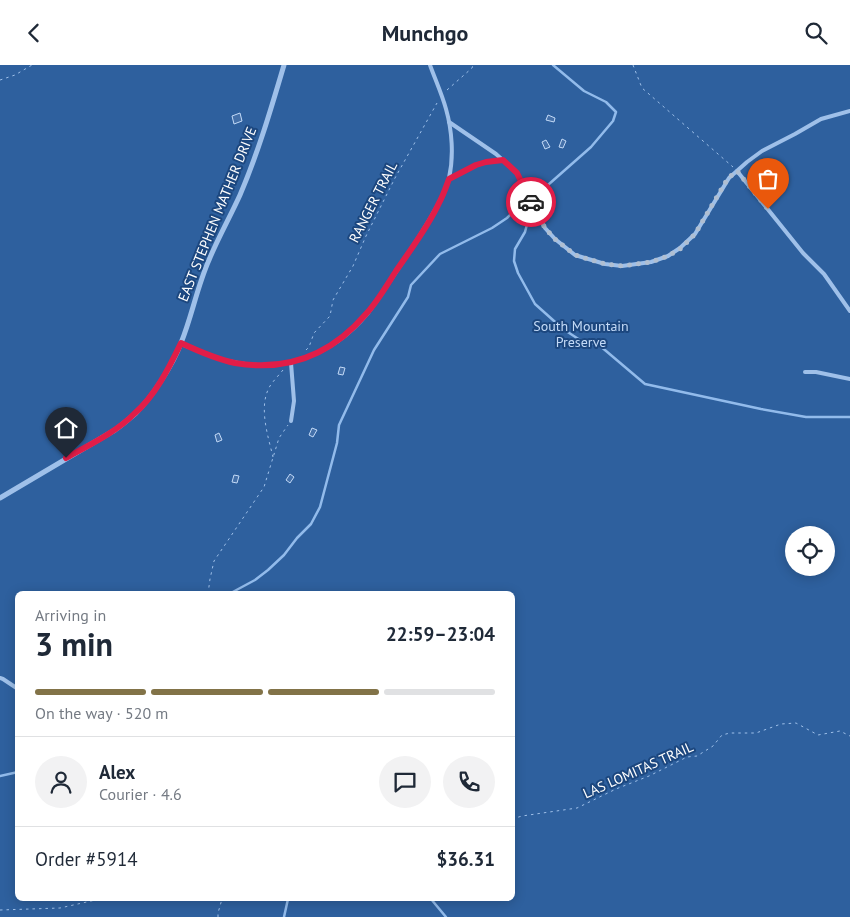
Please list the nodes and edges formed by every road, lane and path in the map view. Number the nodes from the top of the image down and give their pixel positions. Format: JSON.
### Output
{"nodes":[{"id":1,"x":32,"y":65,"type":"edge"},
{"id":2,"x":284,"y":65,"type":"edge"},
{"id":3,"x":430,"y":65,"type":"edge"},
{"id":4,"x":473,"y":65,"type":"edge"},
{"id":5,"x":633,"y":65,"type":"edge"},
{"id":6,"x":0,"y":81,"type":"edge"},
{"id":7,"x":441,"y":95,"type":"junction"},
{"id":8,"x":850,"y":111,"type":"edge"},
{"id":9,"x":449,"y":122,"type":"junction"},
{"id":10,"x":503,"y":160,"type":"junction"},
{"id":11,"x":737,"y":171,"type":"junction"},
{"id":12,"x":449,"y":179,"type":"junction"},
{"id":13,"x":850,"y":311,"type":"edge"},
{"id":14,"x":181,"y":343,"type":"junction"},
{"id":15,"x":306,"y":351,"type":"dead end"},
{"id":16,"x":290,"y":365,"type":"junction"},
{"id":17,"x":805,"y":372,"type":"dead end"},
{"id":18,"x":850,"y":379,"type":"edge"},
{"id":19,"x":291,"y":421,"type":"joint"},
{"id":20,"x":273,"y":457,"type":"junction"},
{"id":21,"x":0,"y":498,"type":"edge"},
{"id":22,"x":208,"y":591,"type":"edge"},
{"id":23,"x":0,"y":678,"type":"edge"},
{"id":24,"x":15,"y":687,"type":"edge"},
{"id":25,"x":850,"y":737,"type":"edge"},
{"id":26,"x":515,"y":818,"type":"edge"},
{"id":27,"x":91,"y":901,"type":"edge"},
{"id":28,"x":221,"y":901,"type":"edge"},
{"id":29,"x":0,"y":910,"type":"edge"},
{"id":30,"x":218,"y":917,"type":"edge"}],
"edges":[{"from":1,"to":6,"type":"path"},
{"from":2,"to":14,"type":"street","name":"EAST STEPHEN MATHER DRIVE"},
{"from":3,"to":7,"type":"lane"},
{"from":4,"to":7,"type":"path","name":"RANGER TRAIL"},
{"from":5,"to":11,"type":"path"},
{"from":7,"to":9,"type":"lane"},
{"from":7,"to":15,"type":"path","name":"RANGER TRAIL"},
{"from":8,"to":11,"type":"lane"},
{"from":9,"to":10,"type":"lane"},
{"from":9,"to":12,"type":"lane"},
{"from":10,"to":11,"type":"lane"},
{"from":10,"to":12,"type":"lane"},
{"from":11,"to":13,"type":"lane"},
{"from":12,"to":16,"type":"lane"},
{"from":14,"to":16,"type":"lane"},
{"from":14,"to":21,"type":"street","name":"EAST STEPHEN MATHER DRIVE"},
{"from":16,"to":19,"type":"lane"},
{"from":16,"to":20,"type":"path"},
{"from":17,"to":18,"type":"lane"},
{"from":19,"to":20,"type":"path"},
{"from":20,"to":22,"type":"path"},
{"from":23,"to":24,"type":"lane"},
{"from":25,"to":26,"type":"path","name":"LAS LOMITAS TRAIL"},
{"from":27,"to":29,"type":"path"},
{"from":28,"to":30,"type":"path"}]}
